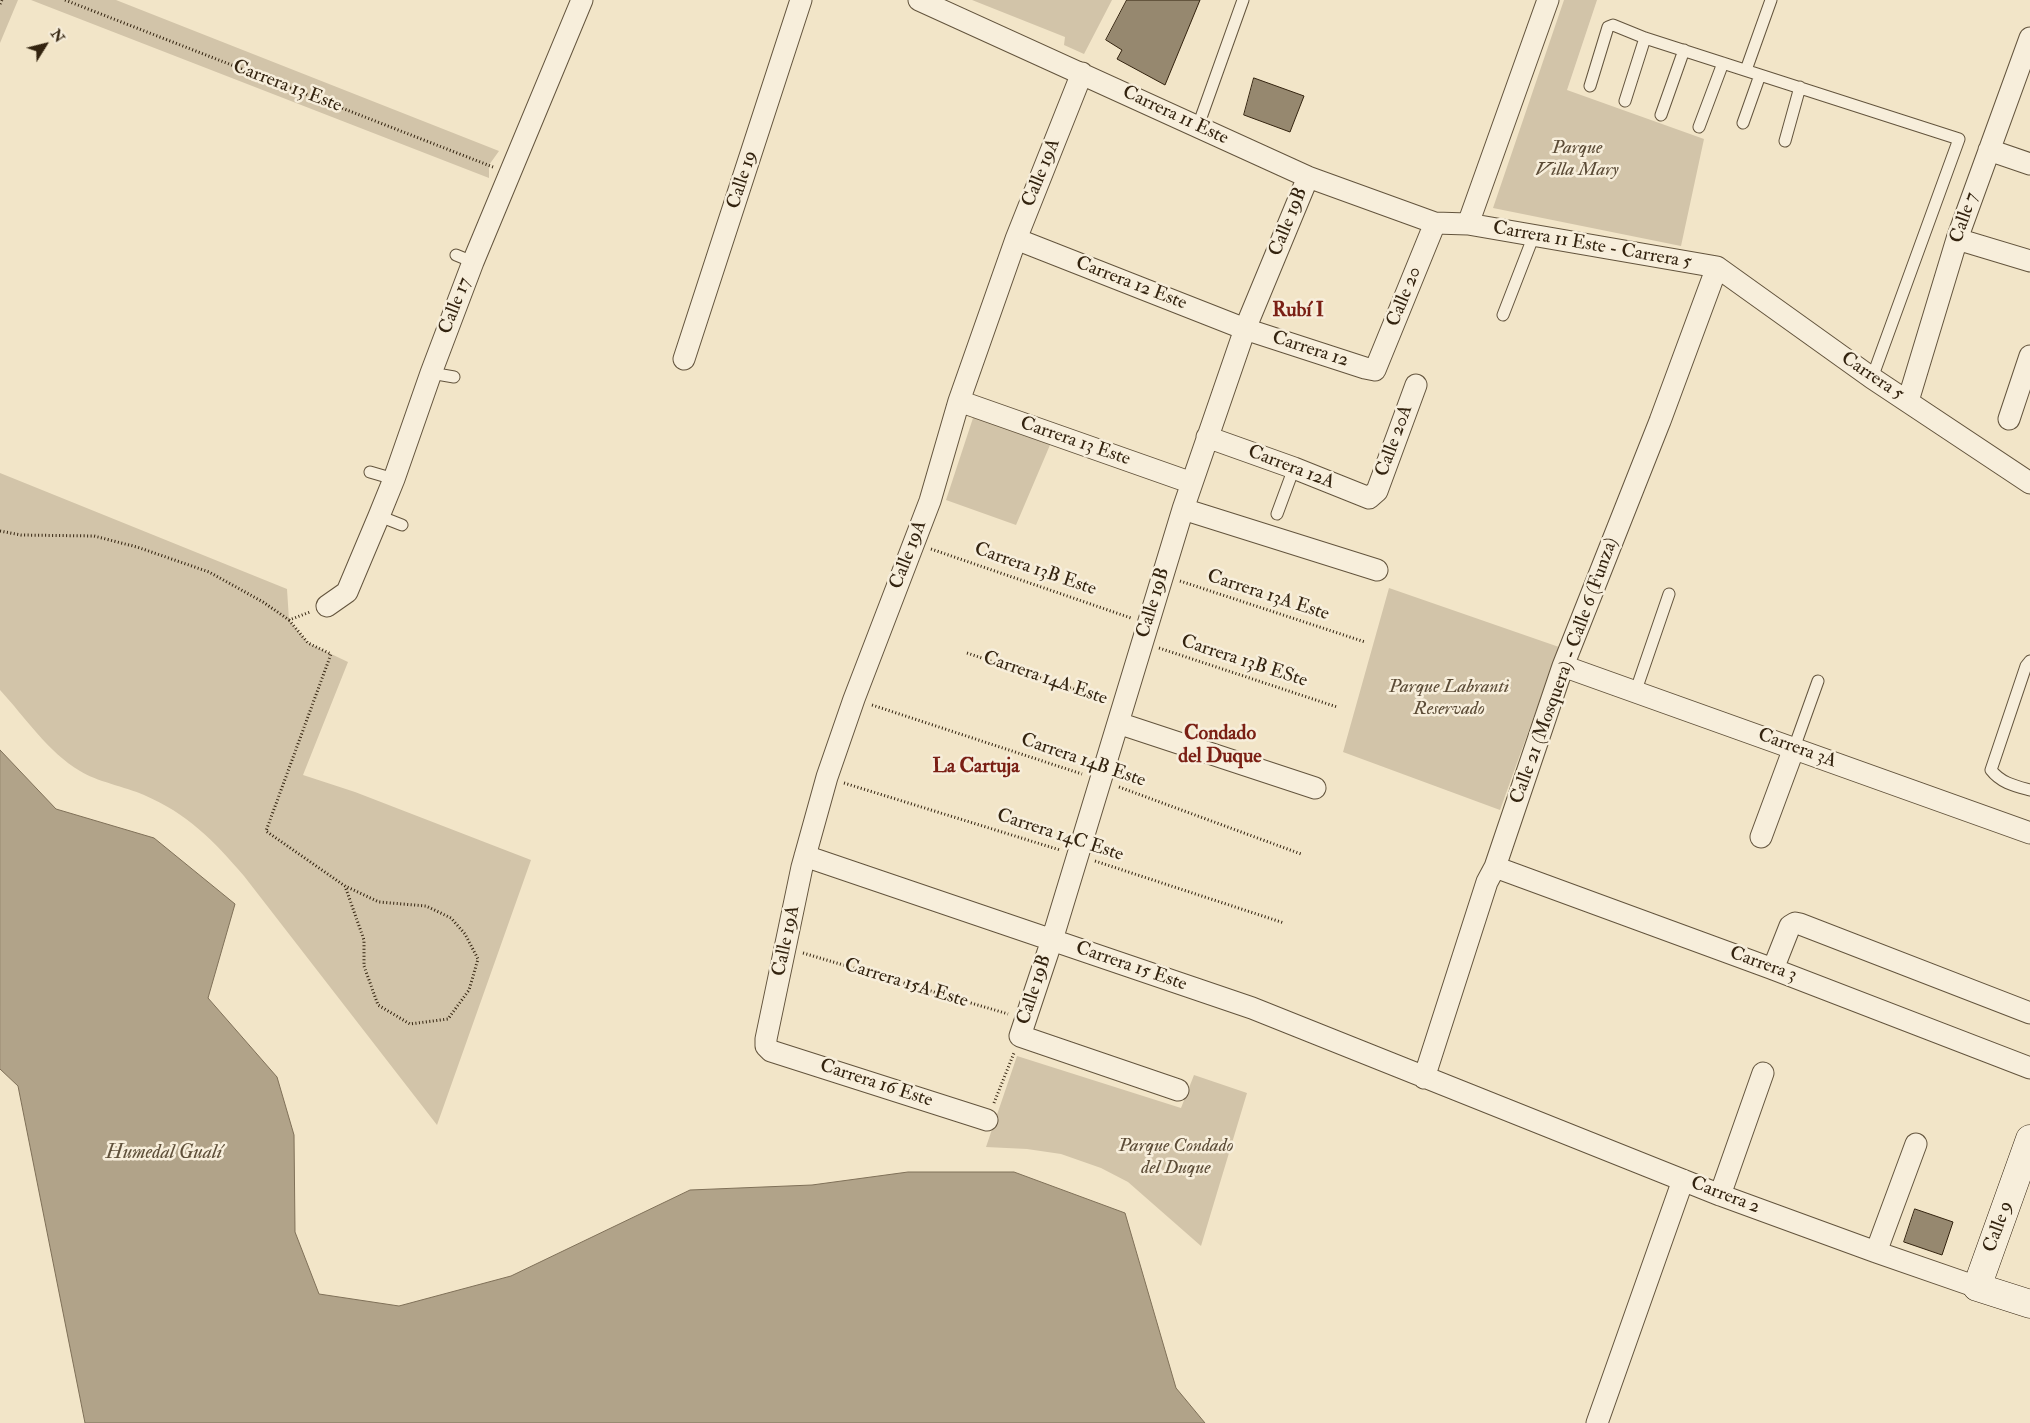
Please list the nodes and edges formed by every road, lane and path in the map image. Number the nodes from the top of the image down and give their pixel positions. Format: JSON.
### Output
{"nodes":[{"id":1,"x":2,"y":0,"type":"edge"},
{"id":2,"x":65,"y":0,"type":"edge"},
{"id":3,"x":582,"y":0,"type":"edge"},
{"id":4,"x":801,"y":0,"type":"edge"},
{"id":5,"x":919,"y":0,"type":"edge"},
{"id":6,"x":1242,"y":0,"type":"edge"},
{"id":7,"x":1548,"y":0,"type":"edge"},
{"id":8,"x":1771,"y":0,"type":"edge"},
{"id":9,"x":0,"y":4,"type":"edge"},
{"id":10,"x":1645,"y":38,"type":"junction"},
{"id":11,"x":2030,"y":38,"type":"edge"},
{"id":12,"x":1684,"y":50,"type":"junction"},
{"id":13,"x":1723,"y":63,"type":"junction"},
{"id":14,"x":1746,"y":70,"type":"junction"},
{"id":15,"x":1082,"y":73,"type":"junction"},
{"id":16,"x":1760,"y":75,"type":"junction"},
{"id":17,"x":1590,"y":86,"type":"dead end"},
{"id":18,"x":1800,"y":88,"type":"junction"},
{"id":19,"x":1625,"y":101,"type":"dead end"},
{"id":20,"x":1661,"y":115,"type":"dead end"},
{"id":21,"x":1743,"y":123,"type":"dead end"},
{"id":22,"x":1198,"y":126,"type":"junction"},
{"id":23,"x":1699,"y":127,"type":"dead end"},
{"id":24,"x":1785,"y":141,"type":"dead end"},
{"id":25,"x":1989,"y":150,"type":"junction"},
{"id":26,"x":2030,"y":164,"type":"edge"},
{"id":27,"x":510,"y":173,"type":"junction"},
{"id":28,"x":1308,"y":177,"type":"junction"},
{"id":29,"x":1435,"y":223,"type":"junction"},
{"id":30,"x":1468,"y":224,"type":"junction"},
{"id":31,"x":1534,"y":235,"type":"junction"},
{"id":32,"x":1016,"y":238,"type":"junction"},
{"id":33,"x":1957,"y":239,"type":"junction"},
{"id":34,"x":2030,"y":261,"type":"edge"},
{"id":35,"x":1717,"y":267,"type":"junction"},
{"id":36,"x":1503,"y":315,"type":"dead end"},
{"id":37,"x":1245,"y":329,"type":"junction"},
{"id":38,"x":2030,"y":356,"type":"edge"},
{"id":39,"x":684,"y":359,"type":"dead end"},
{"id":40,"x":1376,"y":370,"type":"joint"},
{"id":41,"x":431,"y":373,"type":"junction"},
{"id":42,"x":454,"y":377,"type":"dead end"},
{"id":43,"x":1872,"y":378,"type":"junction"},
{"id":44,"x":1416,"y":385,"type":"dead end"},
{"id":45,"x":959,"y":401,"type":"junction"},
{"id":46,"x":1908,"y":401,"type":"junction"},
{"id":47,"x":2009,"y":419,"type":"dead end"},
{"id":48,"x":1207,"y":437,"type":"junction"},
{"id":49,"x":1294,"y":468,"type":"junction"},
{"id":50,"x":370,"y":472,"type":"dead end"},
{"id":51,"x":394,"y":480,"type":"junction"},
{"id":52,"x":1192,"y":483,"type":"junction"},
{"id":53,"x":2030,"y":483,"type":"edge"},
{"id":54,"x":1374,"y":496,"type":"joint"},
{"id":55,"x":1183,"y":509,"type":"junction"},
{"id":56,"x":1277,"y":514,"type":"dead end"},
{"id":57,"x":379,"y":516,"type":"junction"},
{"id":58,"x":402,"y":524,"type":"dead end"},
{"id":59,"x":0,"y":531,"type":"edge"},
{"id":60,"x":913,"y":543,"type":"junction"},
{"id":61,"x":1377,"y":570,"type":"dead end"},
{"id":62,"x":1163,"y":575,"type":"junction"},
{"id":63,"x":1669,"y":594,"type":"dead end"},
{"id":64,"x":327,"y":606,"type":"joint"},
{"id":65,"x":289,"y":620,"type":"junction"},
{"id":66,"x":1145,"y":633,"type":"junction"},
{"id":67,"x":1365,"y":642,"type":"dead end"},
{"id":68,"x":968,"y":653,"type":"dead end"},
{"id":69,"x":2030,"y":661,"type":"edge"},
{"id":70,"x":1564,"y":666,"type":"junction"},
{"id":71,"x":1818,"y":680,"type":"dead end"},
{"id":72,"x":1635,"y":693,"type":"junction"},
{"id":73,"x":854,"y":699,"type":"junction"},
{"id":74,"x":1337,"y":708,"type":"dead end"},
{"id":75,"x":1120,"y":714,"type":"junction"},
{"id":76,"x":1794,"y":748,"type":"junction"},
{"id":77,"x":826,"y":777,"type":"junction"},
{"id":78,"x":1100,"y":780,"type":"junction"},
{"id":79,"x":1315,"y":788,"type":"dead end"},
{"id":80,"x":2030,"y":790,"type":"edge"},
{"id":81,"x":2030,"y":833,"type":"edge"},
{"id":82,"x":1761,"y":836,"type":"dead end"},
{"id":83,"x":1302,"y":854,"type":"dead end"},
{"id":84,"x":1077,"y":855,"type":"junction"},
{"id":85,"x":805,"y":856,"type":"junction"},
{"id":86,"x":1486,"y":876,"type":"junction"},
{"id":87,"x":345,"y":886,"type":"junction"},
{"id":88,"x":1284,"y":923,"type":"dead end"},
{"id":89,"x":1052,"y":940,"type":"junction"},
{"id":90,"x":786,"y":947,"type":"junction"},
{"id":91,"x":1773,"y":969,"type":"junction"},
{"id":92,"x":2030,"y":1013,"type":"edge"},
{"id":93,"x":1023,"y":1028,"type":"junction"},
{"id":94,"x":766,"y":1046,"type":"joint"},
{"id":95,"x":2030,"y":1068,"type":"edge"},
{"id":96,"x":1764,"y":1073,"type":"dead end"},
{"id":97,"x":1424,"y":1078,"type":"junction"},
{"id":98,"x":1178,"y":1090,"type":"dead end"},
{"id":99,"x":987,"y":1120,"type":"joint"},
{"id":100,"x":2030,"y":1139,"type":"edge"},
{"id":101,"x":1916,"y":1144,"type":"dead end"},
{"id":102,"x":1683,"y":1180,"type":"junction"},
{"id":103,"x":1720,"y":1195,"type":"junction"},
{"id":104,"x":1876,"y":1252,"type":"junction"},
{"id":105,"x":1977,"y":1287,"type":"junction"},
{"id":106,"x":2030,"y":1304,"type":"edge"},
{"id":107,"x":1597,"y":1423,"type":"edge"}],
"edges":[{"from":1,"to":9,"type":"path"},
{"from":2,"to":27,"type":"path","name":"Carrera 13 Este"},
{"from":3,"to":27,"type":"street","name":"Calle 17"},
{"from":4,"to":39,"type":"street","name":"Calle 19"},
{"from":5,"to":15,"type":"street","name":"Carrera 11 Este"},
{"from":6,"to":22,"type":"lane"},
{"from":7,"to":30,"type":"street"},
{"from":8,"to":14,"type":"lane"},
{"from":10,"to":12,"type":"lane"},
{"from":10,"to":17,"type":"lane"},
{"from":10,"to":19,"type":"lane"},
{"from":11,"to":25,"type":"street","name":"Calle 7"},
{"from":12,"to":13,"type":"lane"},
{"from":12,"to":20,"type":"lane"},
{"from":13,"to":14,"type":"lane"},
{"from":13,"to":23,"type":"lane"},
{"from":14,"to":16,"type":"lane"},
{"from":15,"to":22,"type":"street","name":"Carrera 11 Este"},
{"from":15,"to":32,"type":"street","name":"Calle 19A"},
{"from":16,"to":18,"type":"lane"},
{"from":16,"to":21,"type":"lane"},
{"from":18,"to":24,"type":"lane"},
{"from":18,"to":43,"type":"lane"},
{"from":22,"to":28,"type":"street","name":"Carrera 11 Este"},
{"from":25,"to":26,"type":"street"},
{"from":25,"to":33,"type":"street","name":"Calle 7"},
{"from":27,"to":41,"type":"street","name":"Calle 17"},
{"from":28,"to":29,"type":"street","name":"Carrera 11 Este"},
{"from":28,"to":37,"type":"street","name":"Calle 19B"},
{"from":29,"to":30,"type":"street"},
{"from":29,"to":40,"type":"street","name":"Calle 20"},
{"from":30,"to":31,"type":"street","name":"Carrera 11 Este - Carrera 5"},
{"from":31,"to":35,"type":"street","name":"Carrera 11 Este - Carrera 5"},
{"from":31,"to":36,"type":"lane"},
{"from":32,"to":37,"type":"street","name":"Carrera 12 Este"},
{"from":32,"to":45,"type":"street","name":"Calle 19A"},
{"from":33,"to":34,"type":"street"},
{"from":33,"to":46,"type":"street","name":"Calle 7"},
{"from":35,"to":43,"type":"street","name":"Carrera 5"},
{"from":35,"to":70,"type":"street","name":"Calle 21 (Mosquera) - Calle 6 (Funza)"},
{"from":37,"to":40,"type":"street","name":"Carrera 12"},
{"from":37,"to":48,"type":"street","name":"Calle 19B"},
{"from":38,"to":47,"type":"street"},
{"from":41,"to":42,"type":"lane"},
{"from":41,"to":51,"type":"street","name":"Calle 17"},
{"from":43,"to":46,"type":"street","name":"Carrera 5"},
{"from":44,"to":54,"type":"street","name":"Calle 20A"},
{"from":45,"to":52,"type":"street","name":"Carrera 13 Este"},
{"from":45,"to":60,"type":"street","name":"Calle 19A"},
{"from":46,"to":53,"type":"street","name":"Carrera 5"},
{"from":48,"to":49,"type":"street","name":"Carrera 12A"},
{"from":48,"to":52,"type":"street","name":"Calle 19B"},
{"from":49,"to":54,"type":"street","name":"Carrera 12A"},
{"from":49,"to":56,"type":"lane"},
{"from":50,"to":51,"type":"lane"},
{"from":51,"to":57,"type":"street","name":"Calle 17"},
{"from":52,"to":55,"type":"street","name":"Calle 19B"},
{"from":55,"to":61,"type":"street"},
{"from":55,"to":62,"type":"street","name":"Calle 19B"},
{"from":57,"to":58,"type":"lane"},
{"from":57,"to":64,"type":"street","name":"Calle 17"},
{"from":59,"to":65,"type":"path"},
{"from":60,"to":66,"type":"path","name":"Carrera 13B Este"},
{"from":60,"to":73,"type":"street","name":"Calle 19A"},
{"from":62,"to":66,"type":"street","name":"Calle 19B"},
{"from":62,"to":67,"type":"path","name":"Carrera 13A Este"},
{"from":63,"to":72,"type":"lane"},
{"from":64,"to":65,"type":"path"},
{"from":65,"to":87,"type":"path"},
{"from":66,"to":74,"type":"path","name":"Carrera 13B ESte"},
{"from":66,"to":75,"type":"street","name":"Calle 19B"},
{"from":68,"to":75,"type":"path","name":"Carrera 14A Este"},
{"from":69,"to":80,"type":"lane"},
{"from":70,"to":72,"type":"street","name":"Carrera 3A"},
{"from":70,"to":86,"type":"street","name":"Calle 21 (Mosquera) - Calle 6 (Funza)"},
{"from":71,"to":76,"type":"lane"},
{"from":72,"to":76,"type":"street","name":"Carrera 3A"},
{"from":73,"to":77,"type":"street","name":"Calle 19A"},
{"from":73,"to":78,"type":"path","name":"Carrera 14B Este"},
{"from":75,"to":78,"type":"street","name":"Calle 19B"},
{"from":75,"to":79,"type":"street","name":"Carrera 14A Este"},
{"from":76,"to":81,"type":"street","name":"Carrera 3A"},
{"from":76,"to":82,"type":"street"},
{"from":77,"to":84,"type":"path","name":"Carrera 14C Este"},
{"from":77,"to":85,"type":"street","name":"Calle 19A"},
{"from":78,"to":83,"type":"path","name":"Carrera 14B Este"},
{"from":78,"to":84,"type":"street","name":"Calle 19B"},
{"from":84,"to":88,"type":"path","name":"Carrera 14C Este"},
{"from":84,"to":89,"type":"street","name":"Calle 19B"},
{"from":85,"to":89,"type":"street","name":"Carrera 15 Este"},
{"from":85,"to":90,"type":"street","name":"Calle 19A"},
{"from":86,"to":91,"type":"street","name":"Carrera 3"},
{"from":86,"to":97,"type":"street","name":"Calle 21 (Mosquera) - Calle 6 (Funza)"},
{"from":87,"to":87,"type":"path"},
{"from":89,"to":93,"type":"street","name":"Calle 19B"},
{"from":89,"to":97,"type":"street","name":"Carrera 15 Este"},
{"from":90,"to":93,"type":"path","name":"Carrera 15A Este"},
{"from":90,"to":94,"type":"street","name":"Calle 19A"},
{"from":91,"to":92,"type":"street"},
{"from":91,"to":95,"type":"street","name":"Carrera 3"},
{"from":93,"to":98,"type":"street"},
{"from":93,"to":99,"type":"path"},
{"from":94,"to":99,"type":"street","name":"Carrera 16 Este"},
{"from":96,"to":103,"type":"street"},
{"from":97,"to":102,"type":"street","name":"Carrera 2"},
{"from":100,"to":105,"type":"main road","name":"Calle 9"},
{"from":101,"to":104,"type":"street"},
{"from":102,"to":103,"type":"street","name":"Carrera 2"},
{"from":102,"to":107,"type":"street"},
{"from":103,"to":104,"type":"street","name":"Carrera 2"},
{"from":104,"to":105,"type":"street","name":"Carrera 2"},
{"from":105,"to":106,"type":"main road","name":"Carrera 2"}]}
